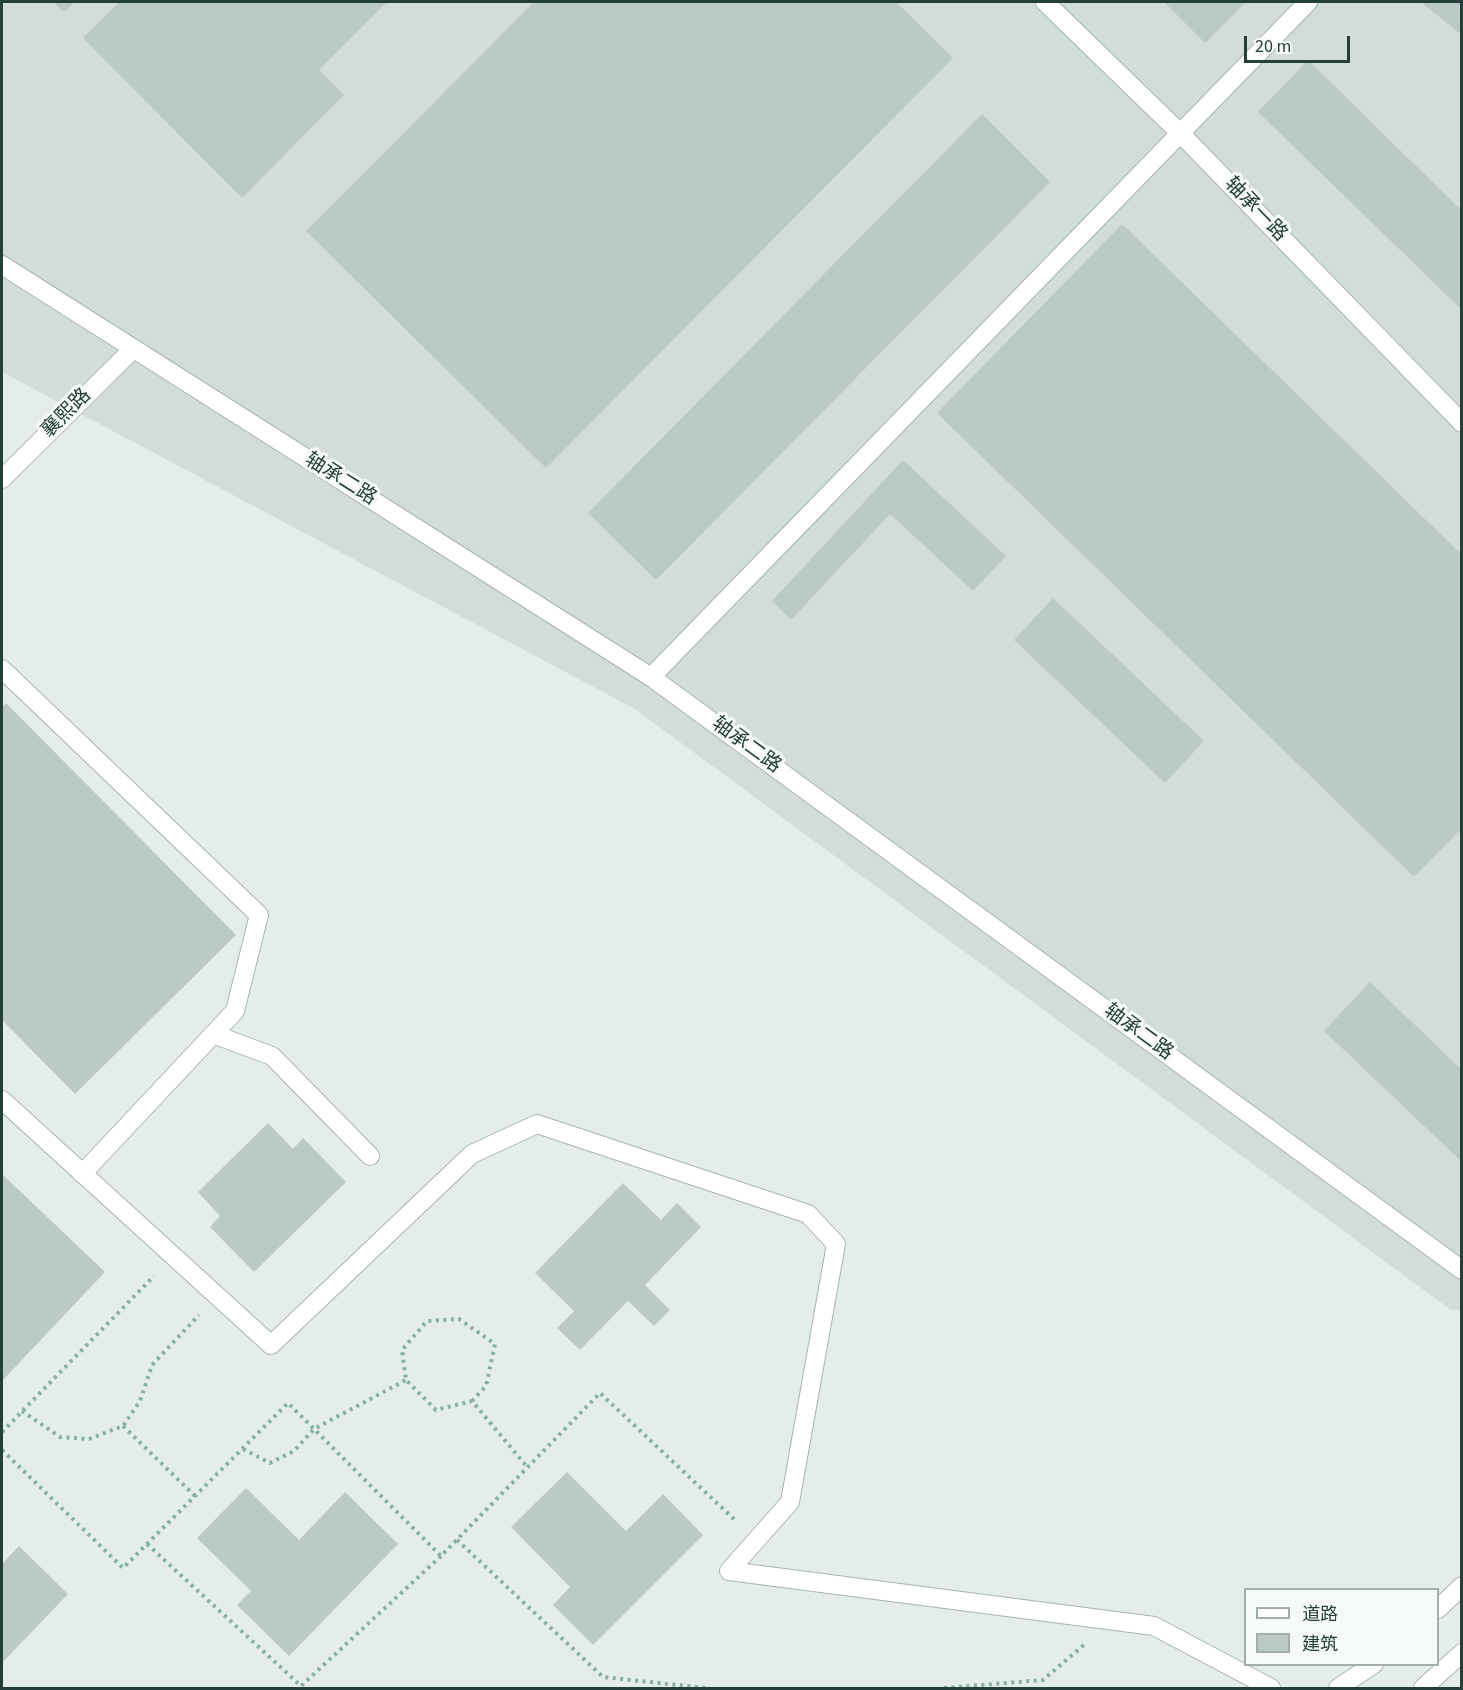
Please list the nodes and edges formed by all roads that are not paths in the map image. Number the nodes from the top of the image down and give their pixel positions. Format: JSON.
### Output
{"nodes":[{"id":1,"x":1045,"y":2,"type":"edge"},
{"id":2,"x":1308,"y":2,"type":"edge"},
{"id":3,"x":1180,"y":132,"type":"junction"},
{"id":4,"x":2,"y":265,"type":"edge"},
{"id":5,"x":133,"y":349,"type":"junction"},
{"id":6,"x":1461,"y":423,"type":"edge"},
{"id":7,"x":2,"y":479,"type":"edge"},
{"id":8,"x":2,"y":669,"type":"edge"},
{"id":9,"x":651,"y":677,"type":"junction"},
{"id":10,"x":213,"y":1034,"type":"junction"},
{"id":11,"x":2,"y":1100,"type":"edge"},
{"id":12,"x":370,"y":1156,"type":"dead end"},
{"id":13,"x":82,"y":1174,"type":"junction"},
{"id":14,"x":1461,"y":1270,"type":"edge"},
{"id":15,"x":1461,"y":1586,"type":"edge"},
{"id":16,"x":1439,"y":1607,"type":"edge"},
{"id":17,"x":1461,"y":1653,"type":"edge"},
{"id":18,"x":1372,"y":1666,"type":"edge"},
{"id":19,"x":1271,"y":1689,"type":"edge"},
{"id":20,"x":1338,"y":1689,"type":"edge"},
{"id":21,"x":1423,"y":1689,"type":"edge"}],
"edges":[{"from":1,"to":3,"type":"street","name":"轴承一路"},
{"from":2,"to":3,"type":"street"},
{"from":3,"to":6,"type":"street","name":"轴承一路"},
{"from":3,"to":9,"type":"street"},
{"from":4,"to":5,"type":"street","name":"轴承二路"},
{"from":5,"to":7,"type":"street","name":"襄熙路"},
{"from":5,"to":9,"type":"street","name":"轴承二路"},
{"from":8,"to":10,"type":"street"},
{"from":9,"to":14,"type":"street","name":"轴承二路"},
{"from":10,"to":12,"type":"street"},
{"from":10,"to":13,"type":"street"},
{"from":11,"to":13,"type":"street"},
{"from":13,"to":19,"type":"street"},
{"from":15,"to":16,"type":"street"},
{"from":17,"to":21,"type":"street"},
{"from":18,"to":20,"type":"street"}]}
